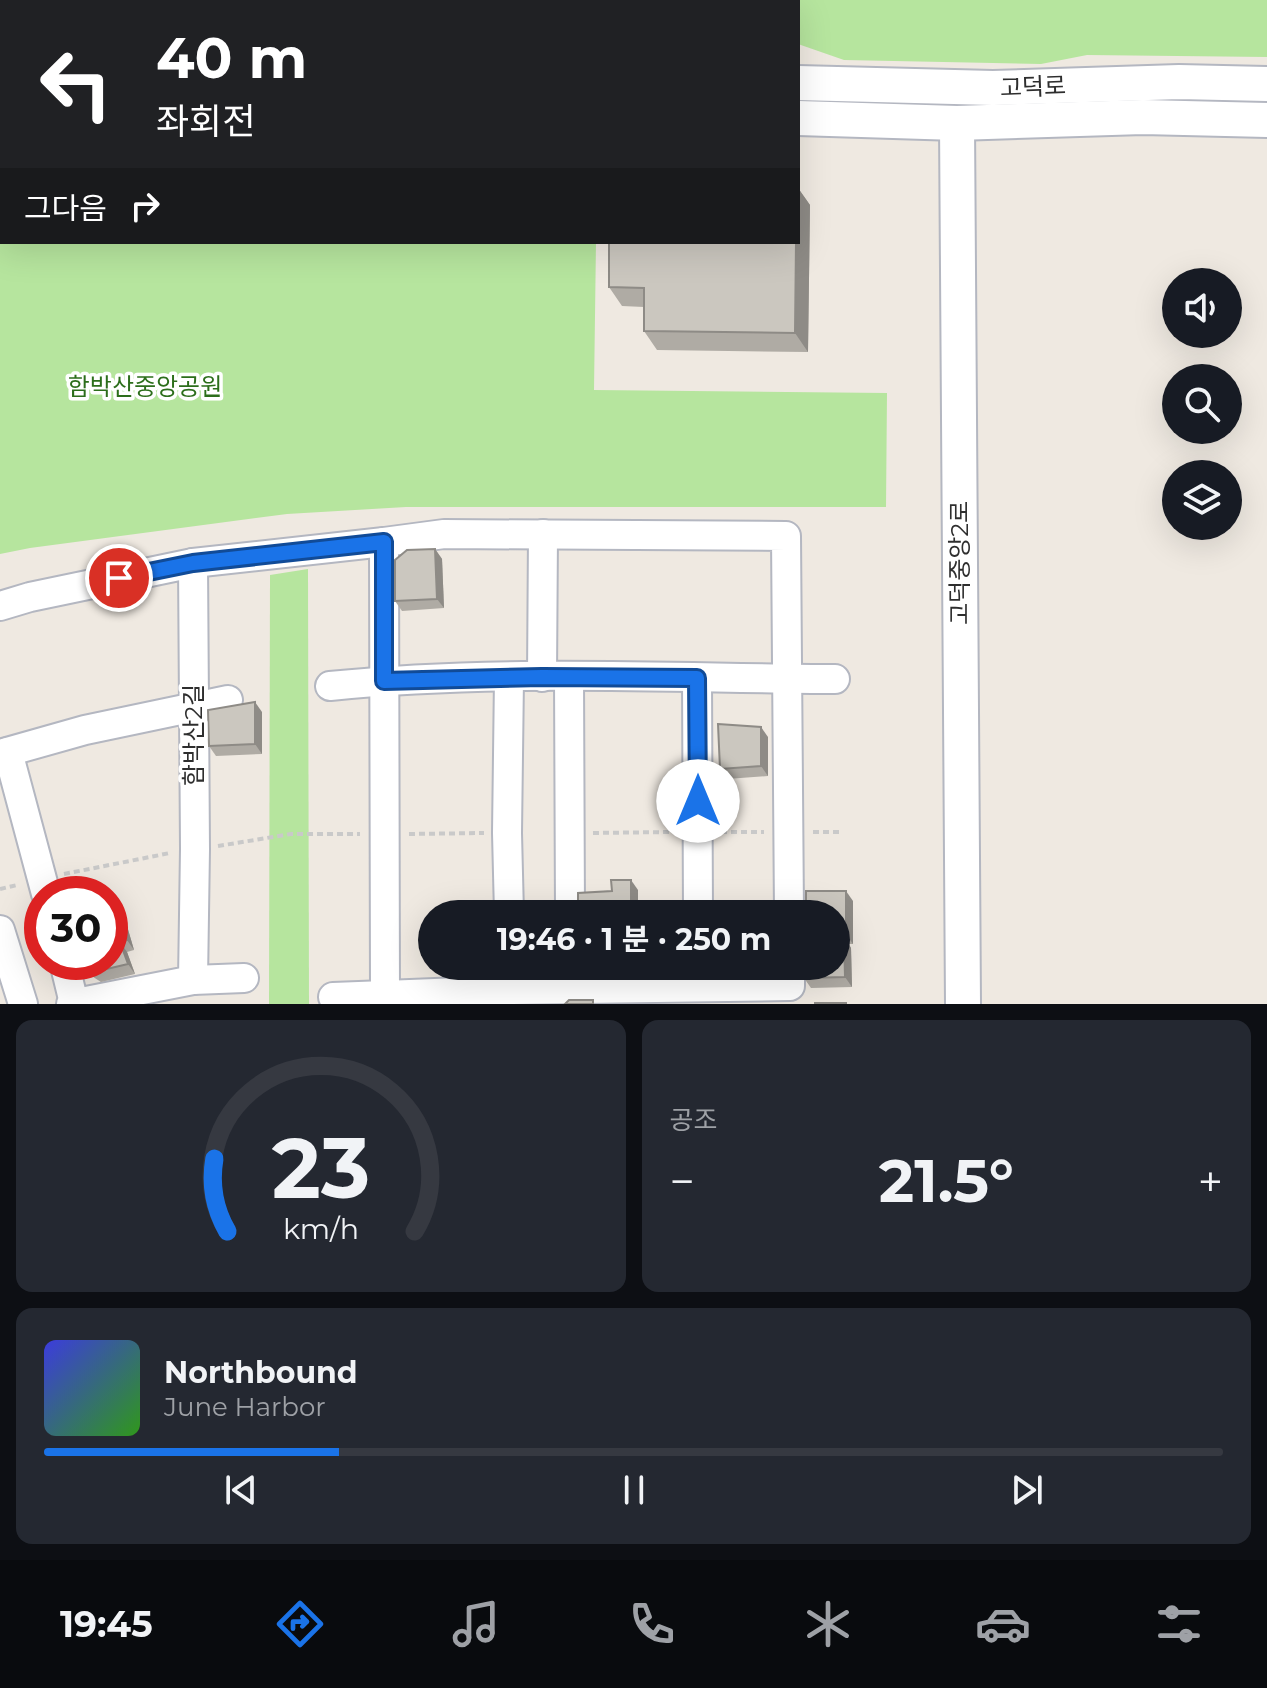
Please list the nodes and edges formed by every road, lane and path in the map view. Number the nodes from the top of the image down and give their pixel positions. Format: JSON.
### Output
{"nodes":[{"id":1,"x":800,"y":83,"type":"edge"},
{"id":2,"x":1267,"y":84,"type":"edge"},
{"id":3,"x":800,"y":118,"type":"edge"},
{"id":4,"x":1267,"y":120,"type":"edge"},
{"id":5,"x":957,"y":123,"type":"junction"},
{"id":6,"x":543,"y":534,"type":"junction"},
{"id":7,"x":384,"y":542,"type":"junction"},
{"id":8,"x":193,"y":563,"type":"junction"},
{"id":9,"x":0,"y":606,"type":"edge"},
{"id":10,"x":556,"y":677,"type":"junction"},
{"id":11,"x":509,"y":678,"type":"junction"},
{"id":12,"x":697,"y":678,"type":"junction"},
{"id":13,"x":786,"y":679,"type":"junction"},
{"id":14,"x":835,"y":679,"type":"dead end"},
{"id":15,"x":384,"y":681,"type":"junction"},
{"id":16,"x":330,"y":686,"type":"dead end"},
{"id":17,"x":228,"y":700,"type":"dead end"},
{"id":18,"x":194,"y":707,"type":"junction"},
{"id":19,"x":4,"y":753,"type":"edge"},
{"id":20,"x":291,"y":834,"type":"dead end"},
{"id":21,"x":195,"y":849,"type":"junction"},
{"id":22,"x":41,"y":876,"type":"edge"},
{"id":23,"x":85,"y":876,"type":"edge"},
{"id":24,"x":24,"y":887,"type":"edge"},
{"id":25,"x":0,"y":889,"type":"edge"},
{"id":26,"x":509,"y":900,"type":"edge"},
{"id":27,"x":569,"y":900,"type":"edge"},
{"id":28,"x":698,"y":900,"type":"edge"},
{"id":29,"x":789,"y":900,"type":"edge"},
{"id":30,"x":0,"y":930,"type":"edge"},
{"id":31,"x":244,"y":978,"type":"dead end"},
{"id":32,"x":68,"y":980,"type":"edge"},
{"id":33,"x":193,"y":980,"type":"junction"},
{"id":34,"x":496,"y":980,"type":"edge"},
{"id":35,"x":514,"y":980,"type":"edge"},
{"id":36,"x":566,"y":980,"type":"edge"},
{"id":37,"x":729,"y":980,"type":"edge"},
{"id":38,"x":790,"y":980,"type":"edge"},
{"id":39,"x":385,"y":995,"type":"junction"},
{"id":40,"x":333,"y":997,"type":"dead end"},
{"id":41,"x":541,"y":997,"type":"edge"},
{"id":42,"x":23,"y":1004,"type":"edge"},
{"id":43,"x":73,"y":1004,"type":"edge"},
{"id":44,"x":963,"y":1004,"type":"edge"}],
"edges":[{"from":1,"to":2,"type":"street","name":"고덕로"},
{"from":3,"to":5,"type":"street","name":"고덕로"},
{"from":4,"to":5,"type":"street","name":"고덕로"},
{"from":5,"to":44,"type":"street","name":"고덕중앙2로"},
{"from":6,"to":7,"type":"street"},
{"from":6,"to":10,"type":"street"},
{"from":6,"to":13,"type":"street"},
{"from":7,"to":8,"type":"street"},
{"from":7,"to":15,"type":"street"},
{"from":8,"to":9,"type":"street"},
{"from":8,"to":18,"type":"street","name":"함박산2길"},
{"from":10,"to":11,"type":"street"},
{"from":10,"to":12,"type":"street"},
{"from":10,"to":27,"type":"street"},
{"from":11,"to":15,"type":"street"},
{"from":11,"to":26,"type":"street"},
{"from":12,"to":13,"type":"street"},
{"from":12,"to":28,"type":"street"},
{"from":13,"to":14,"type":"street"},
{"from":13,"to":29,"type":"street"},
{"from":15,"to":16,"type":"street"},
{"from":15,"to":39,"type":"street"},
{"from":17,"to":18,"type":"street"},
{"from":18,"to":19,"type":"street"},
{"from":18,"to":21,"type":"street","name":"함박산2길"},
{"from":19,"to":22,"type":"street"},
{"from":20,"to":21,"type":"path"},
{"from":21,"to":23,"type":"path"},
{"from":21,"to":33,"type":"street","name":"함박산2길"},
{"from":24,"to":25,"type":"path"},
{"from":30,"to":42,"type":"street"},
{"from":31,"to":33,"type":"street"},
{"from":32,"to":43,"type":"street"},
{"from":33,"to":43,"type":"street"},
{"from":34,"to":39,"type":"street"},
{"from":35,"to":41,"type":"street"},
{"from":36,"to":41,"type":"street"},
{"from":37,"to":38,"type":"street"},
{"from":39,"to":40,"type":"street"}]}
